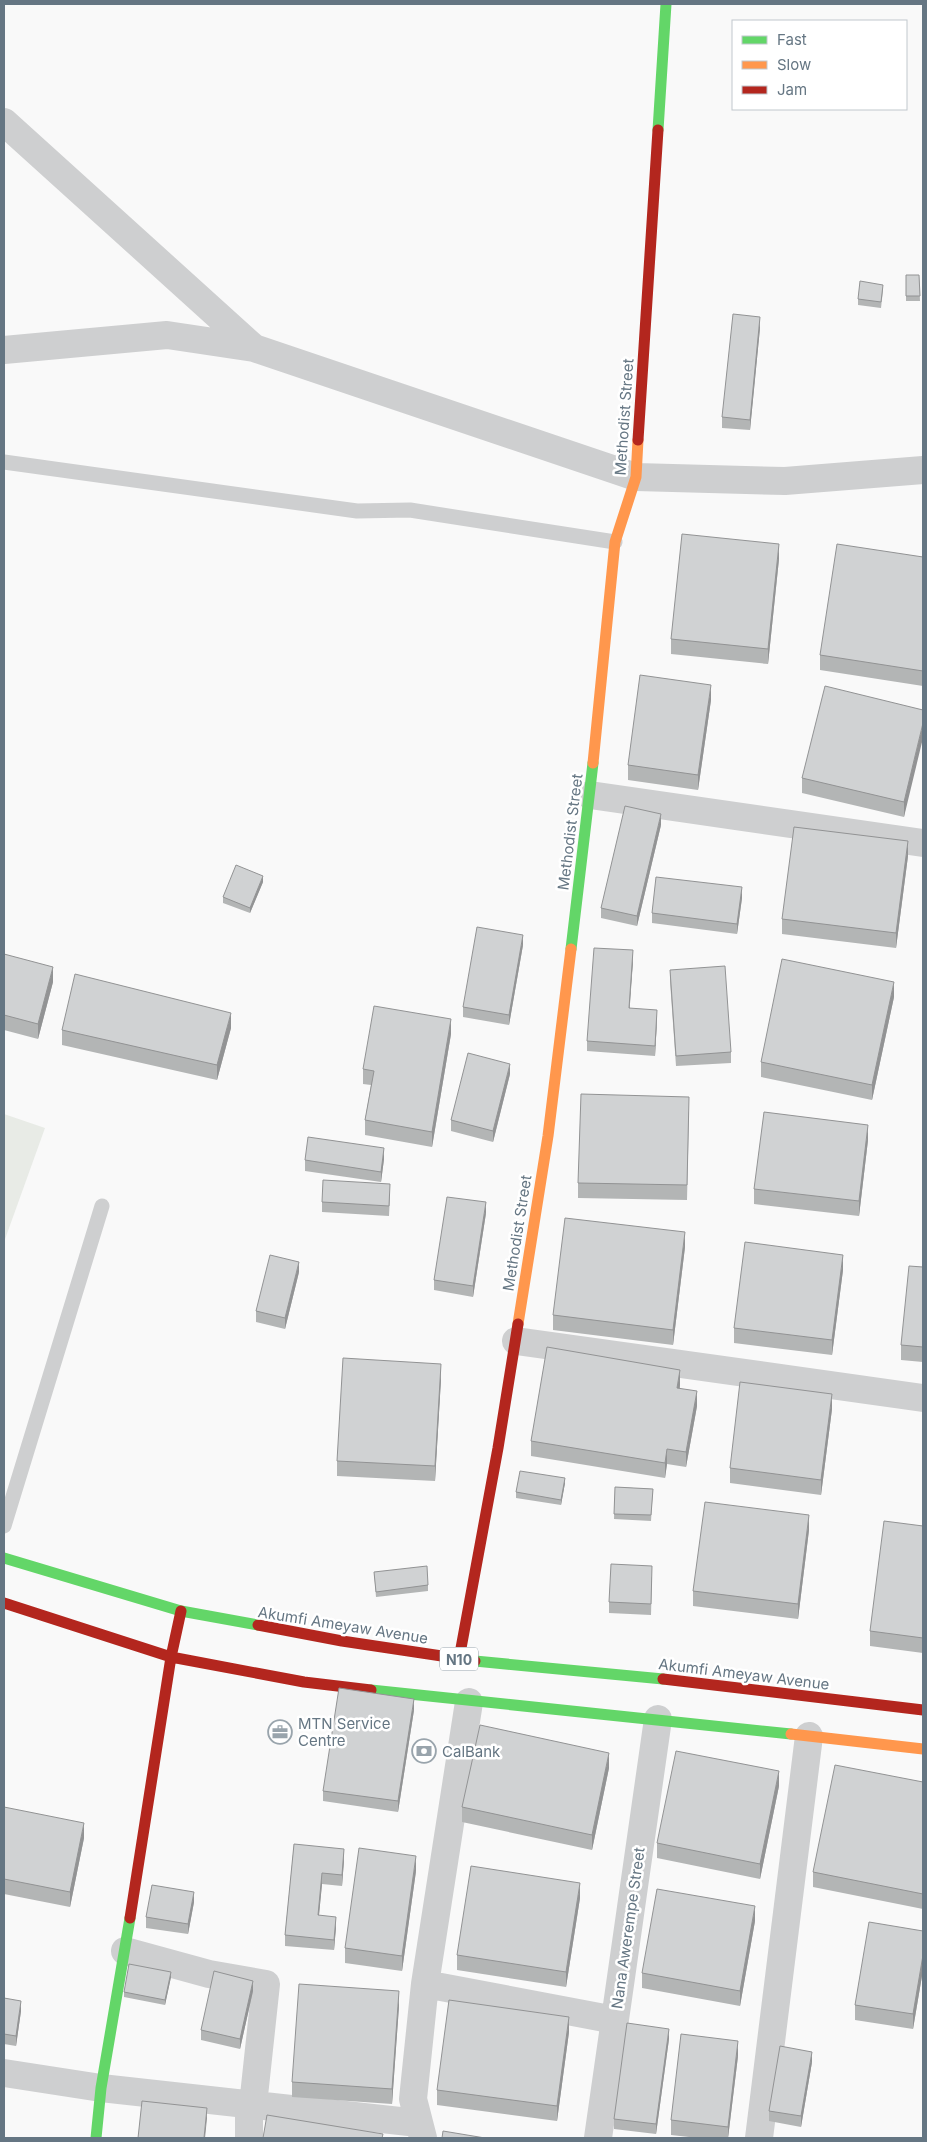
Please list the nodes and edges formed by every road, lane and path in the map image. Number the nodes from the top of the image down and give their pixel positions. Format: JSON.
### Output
{"nodes":[{"id":1,"x":666,"y":4,"type":"edge"},
{"id":2,"x":4,"y":122,"type":"edge"},
{"id":3,"x":254,"y":348,"type":"junction"},
{"id":4,"x":4,"y":350,"type":"edge"},
{"id":5,"x":4,"y":462,"type":"edge"},
{"id":6,"x":923,"y":470,"type":"edge"},
{"id":7,"x":636,"y":477,"type":"junction"},
{"id":8,"x":615,"y":542,"type":"junction"},
{"id":9,"x":590,"y":795,"type":"junction"},
{"id":10,"x":923,"y":843,"type":"edge"},
{"id":11,"x":102,"y":1206,"type":"dead end"},
{"id":12,"x":516,"y":1341,"type":"junction"},
{"id":13,"x":923,"y":1398,"type":"edge"},
{"id":14,"x":4,"y":1526,"type":"edge"},
{"id":15,"x":4,"y":1558,"type":"edge"},
{"id":16,"x":4,"y":1603,"type":"edge"},
{"id":17,"x":182,"y":1611,"type":"junction"},
{"id":18,"x":171,"y":1657,"type":"junction"},
{"id":19,"x":459,"y":1659,"type":"junction"},
{"id":20,"x":469,"y":1702,"type":"junction"},
{"id":21,"x":923,"y":1710,"type":"edge"},
{"id":22,"x":658,"y":1719,"type":"junction"},
{"id":23,"x":810,"y":1736,"type":"junction"},
{"id":24,"x":923,"y":1749,"type":"edge"},
{"id":25,"x":125,"y":1951,"type":"junction"},
{"id":26,"x":425,"y":1984,"type":"junction"},
{"id":27,"x":615,"y":2020,"type":"junction"},
{"id":28,"x":4,"y":2073,"type":"edge"},
{"id":29,"x":101,"y":2088,"type":"junction"},
{"id":30,"x":253,"y":2105,"type":"junction"},
{"id":31,"x":420,"y":2130,"type":"edge"},
{"id":32,"x":96,"y":2138,"type":"edge"},
{"id":33,"x":249,"y":2138,"type":"edge"},
{"id":34,"x":598,"y":2138,"type":"edge"},
{"id":35,"x":759,"y":2138,"type":"edge"}],
"edges":[{"from":1,"to":7,"type":"main road","name":"Methodist Street"},
{"from":2,"to":3,"type":"street"},
{"from":3,"to":4,"type":"street"},
{"from":3,"to":7,"type":"street"},
{"from":5,"to":8,"type":"lane"},
{"from":6,"to":7,"type":"street"},
{"from":7,"to":8,"type":"main road","name":"Methodist Street"},
{"from":8,"to":9,"type":"main road","name":"Methodist Street"},
{"from":9,"to":10,"type":"street"},
{"from":9,"to":12,"type":"main road","name":"Methodist Street"},
{"from":11,"to":14,"type":"lane"},
{"from":12,"to":13,"type":"street"},
{"from":12,"to":19,"type":"main road","name":"Methodist Street"},
{"from":15,"to":17,"type":"main road","name":"Akumfi Ameyaw Avenue","number":"N10"},
{"from":16,"to":18,"type":"main road"},
{"from":17,"to":18,"type":"main road"},
{"from":17,"to":19,"type":"main road","name":"Akumfi Ameyaw Avenue","number":"N10"},
{"from":18,"to":20,"type":"main road"},
{"from":18,"to":25,"type":"main road"},
{"from":19,"to":21,"type":"main road","name":"Akumfi Ameyaw Avenue","number":"N10"},
{"from":20,"to":22,"type":"main road"},
{"from":20,"to":26,"type":"street"},
{"from":22,"to":23,"type":"main road"},
{"from":22,"to":27,"type":"street","name":"Nana Awerempe Street"},
{"from":23,"to":24,"type":"main road"},
{"from":23,"to":35,"type":"street"},
{"from":25,"to":29,"type":"main road"},
{"from":25,"to":30,"type":"street"},
{"from":26,"to":27,"type":"street"},
{"from":26,"to":31,"type":"street"},
{"from":27,"to":34,"type":"street","name":"Nana Awerempe Street"},
{"from":28,"to":29,"type":"street"},
{"from":29,"to":30,"type":"street"},
{"from":29,"to":32,"type":"main road"},
{"from":30,"to":31,"type":"street"},
{"from":30,"to":33,"type":"street"}]}
